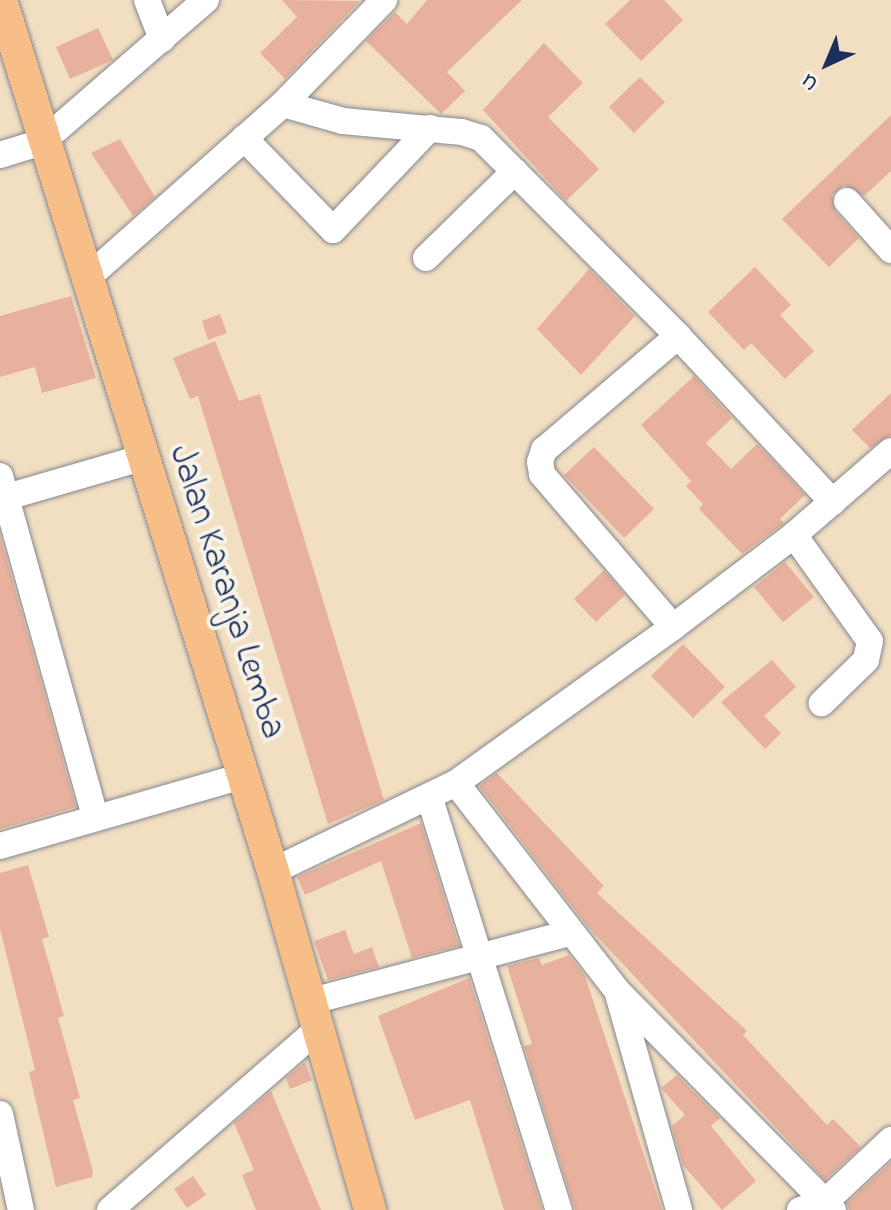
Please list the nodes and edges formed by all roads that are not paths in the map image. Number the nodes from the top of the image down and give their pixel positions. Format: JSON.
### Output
{"nodes":[{"id":1,"x":1,"y":0,"type":"edge"},
{"id":2,"x":147,"y":0,"type":"edge"},
{"id":3,"x":206,"y":0,"type":"edge"},
{"id":4,"x":384,"y":0,"type":"edge"},
{"id":5,"x":162,"y":39,"type":"junction"},
{"id":6,"x":283,"y":104,"type":"junction"},
{"id":7,"x":430,"y":128,"type":"junction"},
{"id":8,"x":244,"y":138,"type":"junction"},
{"id":9,"x":42,"y":142,"type":"junction"},
{"id":10,"x":0,"y":155,"type":"edge"},
{"id":11,"x":515,"y":171,"type":"junction"},
{"id":12,"x":847,"y":201,"type":"dead end"},
{"id":13,"x":891,"y":250,"type":"edge"},
{"id":14,"x":426,"y":258,"type":"dead end"},
{"id":15,"x":86,"y":279,"type":"junction"},
{"id":16,"x":678,"y":336,"type":"junction"},
{"id":17,"x":891,"y":451,"type":"edge"},
{"id":18,"x":141,"y":458,"type":"junction"},
{"id":19,"x":2,"y":491,"type":"edge"},
{"id":20,"x":833,"y":502,"type":"junction"},
{"id":21,"x":794,"y":535,"type":"junction"},
{"id":22,"x":673,"y":627,"type":"junction"},
{"id":23,"x":822,"y":703,"type":"dead end"},
{"id":24,"x":242,"y":776,"type":"junction"},
{"id":25,"x":456,"y":783,"type":"junction"},
{"id":26,"x":430,"y":799,"type":"junction"},
{"id":27,"x":95,"y":817,"type":"junction"},
{"id":28,"x":0,"y":846,"type":"edge"},
{"id":29,"x":273,"y":871,"type":"junction"},
{"id":30,"x":570,"y":933,"type":"junction"},
{"id":31,"x":479,"y":958,"type":"junction"},
{"id":32,"x":618,"y":992,"type":"junction"},
{"id":33,"x":313,"y":1016,"type":"junction"},
{"id":34,"x":0,"y":1114,"type":"edge"},
{"id":35,"x":891,"y":1140,"type":"edge"},
{"id":36,"x":820,"y":1207,"type":"edge"},
{"id":37,"x":21,"y":1210,"type":"edge"},
{"id":38,"x":110,"y":1210,"type":"edge"},
{"id":39,"x":370,"y":1210,"type":"edge"},
{"id":40,"x":559,"y":1210,"type":"edge"},
{"id":41,"x":679,"y":1210,"type":"edge"}],
"edges":[{"from":1,"to":9,"type":"main road","name":"Jalan Karanja Lemba"},
{"from":2,"to":5,"type":"street"},
{"from":3,"to":5,"type":"street"},
{"from":4,"to":6,"type":"street"},
{"from":5,"to":9,"type":"street"},
{"from":6,"to":7,"type":"street"},
{"from":6,"to":8,"type":"street"},
{"from":7,"to":8,"type":"street"},
{"from":7,"to":11,"type":"street"},
{"from":8,"to":15,"type":"street"},
{"from":9,"to":10,"type":"street"},
{"from":9,"to":15,"type":"main road","name":"Jalan Karanja Lemba"},
{"from":11,"to":14,"type":"street"},
{"from":11,"to":16,"type":"street"},
{"from":12,"to":13,"type":"street"},
{"from":15,"to":18,"type":"main road","name":"Jalan Karanja Lemba"},
{"from":16,"to":20,"type":"street"},
{"from":16,"to":22,"type":"street"},
{"from":17,"to":20,"type":"street"},
{"from":18,"to":19,"type":"street"},
{"from":18,"to":24,"type":"main road","name":"Jalan Karanja Lemba"},
{"from":19,"to":27,"type":"street"},
{"from":20,"to":21,"type":"street"},
{"from":21,"to":22,"type":"street"},
{"from":21,"to":23,"type":"street"},
{"from":22,"to":25,"type":"street"},
{"from":24,"to":27,"type":"street"},
{"from":24,"to":29,"type":"main road","name":"Jalan Karanja Lemba"},
{"from":25,"to":26,"type":"street"},
{"from":25,"to":30,"type":"street"},
{"from":26,"to":29,"type":"street"},
{"from":26,"to":31,"type":"street"},
{"from":27,"to":28,"type":"street"},
{"from":29,"to":33,"type":"main road","name":"Jalan Karanja Lemba"},
{"from":30,"to":31,"type":"street"},
{"from":30,"to":32,"type":"street"},
{"from":31,"to":33,"type":"street"},
{"from":31,"to":40,"type":"street"},
{"from":32,"to":36,"type":"street"},
{"from":32,"to":41,"type":"street"},
{"from":33,"to":38,"type":"street"},
{"from":33,"to":39,"type":"main road","name":"Jalan Karanja Lemba"},
{"from":34,"to":37,"type":"street"},
{"from":35,"to":36,"type":"street"}]}
